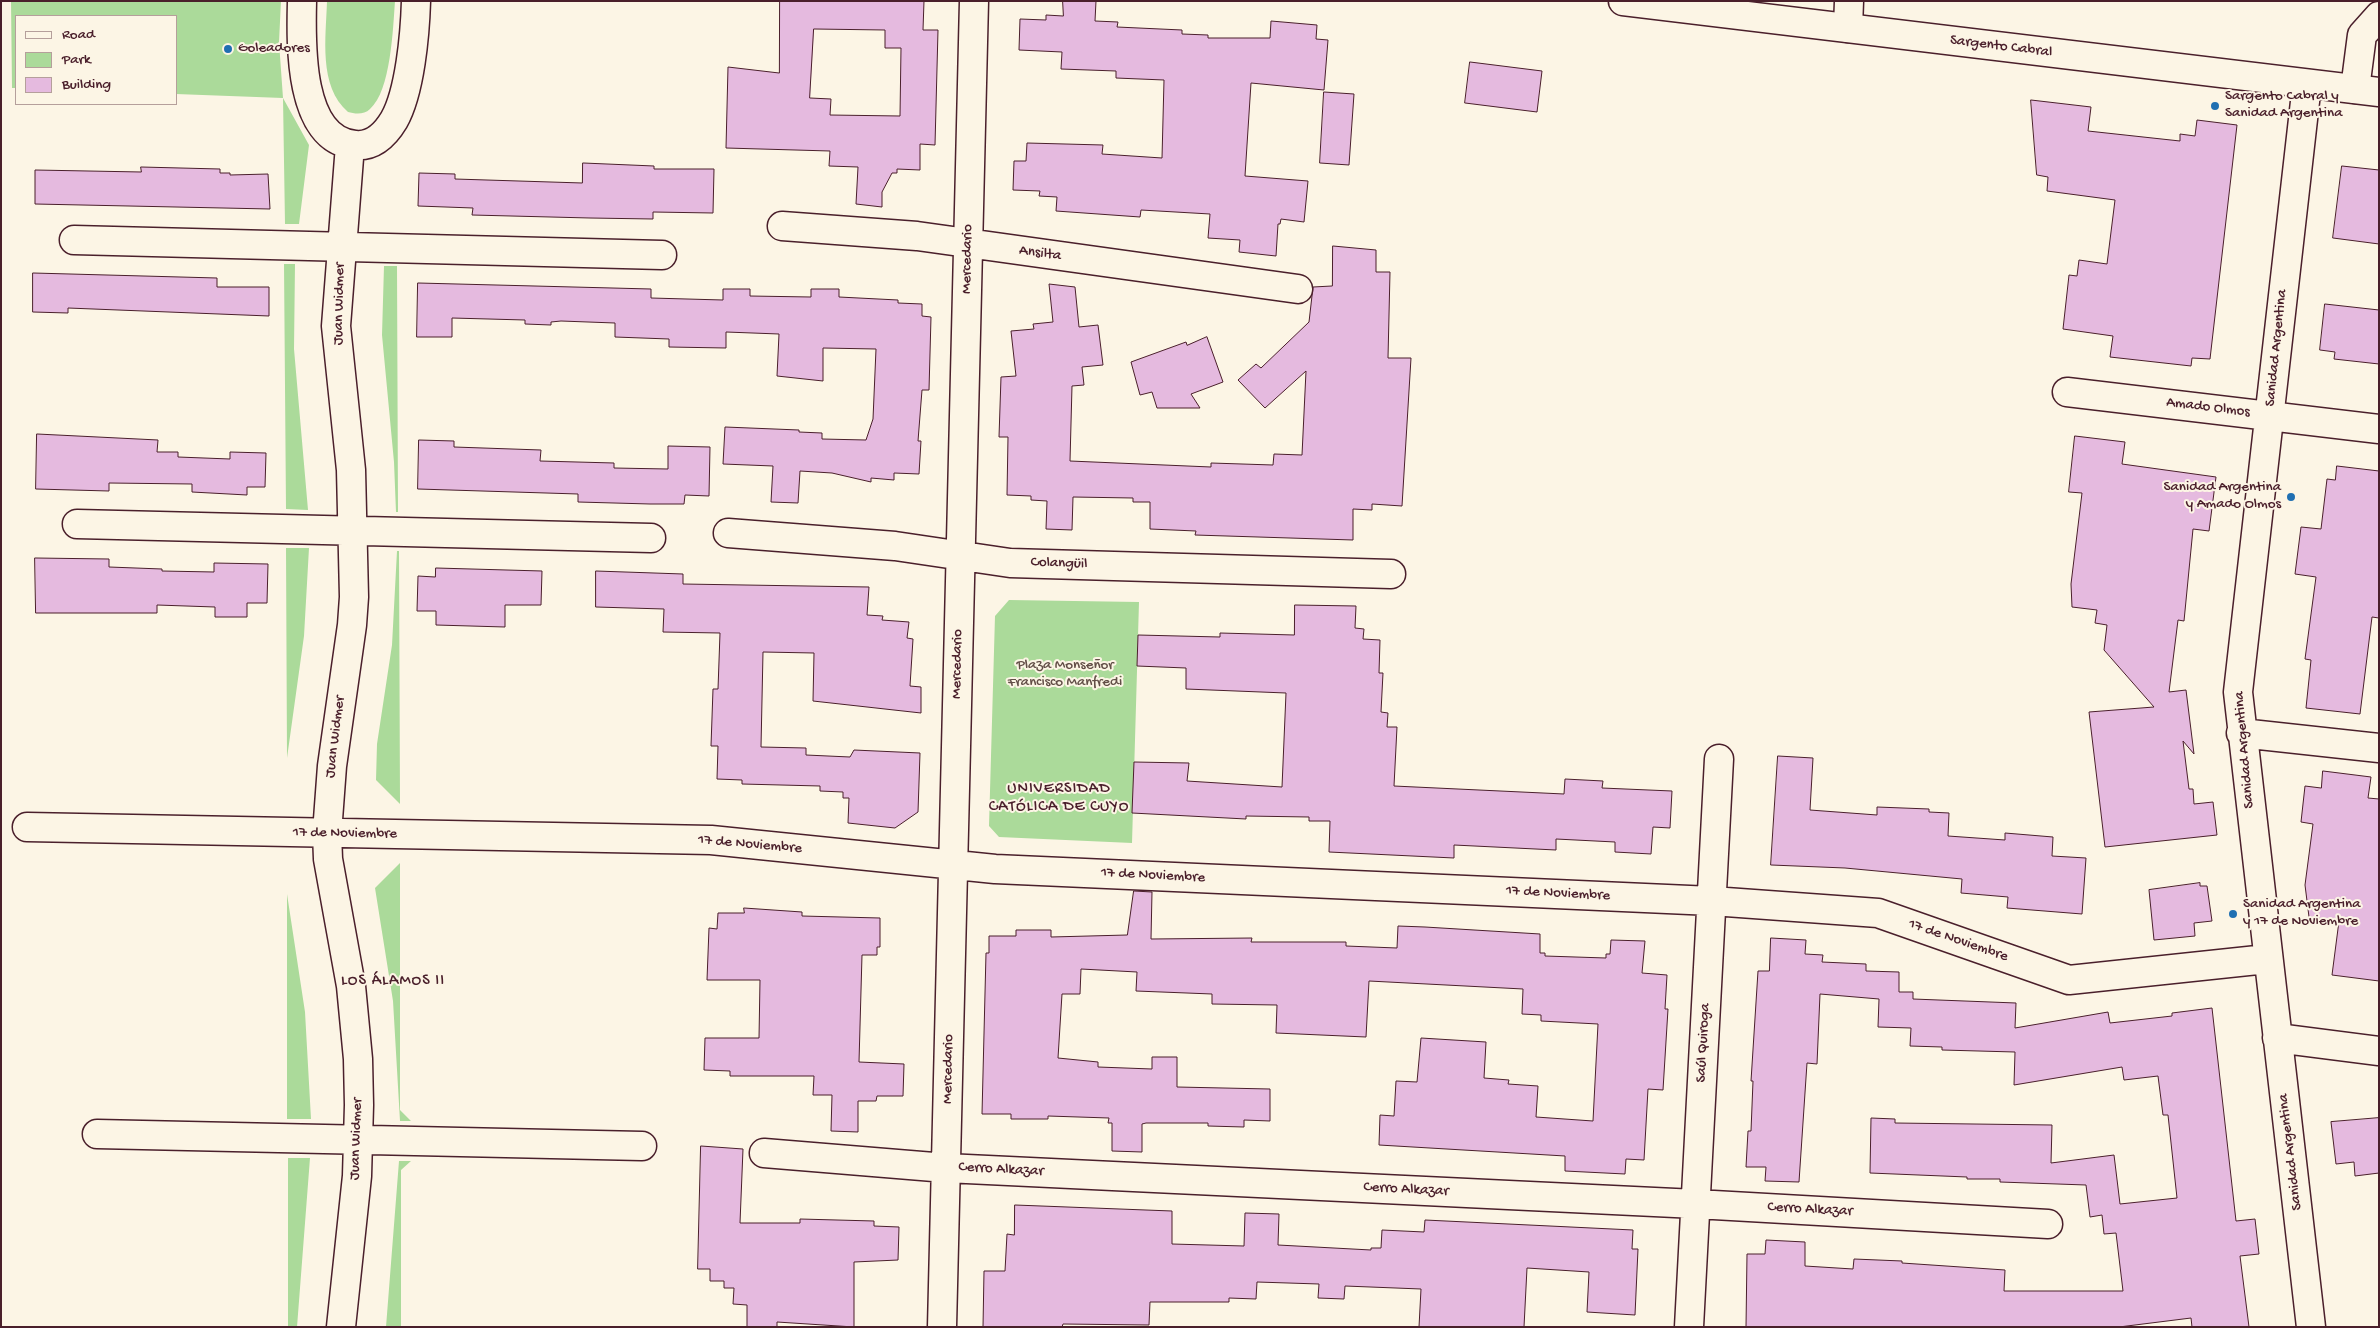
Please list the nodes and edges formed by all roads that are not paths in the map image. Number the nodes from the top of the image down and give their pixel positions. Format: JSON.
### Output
{"nodes":[{"id":1,"x":302,"y":1,"type":"edge"},
{"id":2,"x":416,"y":1,"type":"edge"},
{"id":3,"x":974,"y":1,"type":"edge"},
{"id":4,"x":1623,"y":1,"type":"edge"},
{"id":5,"x":1849,"y":1,"type":"edge"},
{"id":6,"x":2379,"y":16,"type":"edge"},
{"id":7,"x":1848,"y":28,"type":"junction"},
{"id":8,"x":2307,"y":84,"type":"junction"},
{"id":9,"x":2367,"y":90,"type":"edge"},
{"id":10,"x":363,"y":144,"type":"junction"},
{"id":11,"x":782,"y":226,"type":"dead end"},
{"id":12,"x":74,"y":240,"type":"dead end"},
{"id":13,"x":968,"y":244,"type":"junction"},
{"id":14,"x":341,"y":246,"type":"junction"},
{"id":15,"x":662,"y":255,"type":"dead end"},
{"id":16,"x":1298,"y":288,"type":"dead end"},
{"id":17,"x":2067,"y":392,"type":"dead end"},
{"id":18,"x":2269,"y":416,"type":"junction"},
{"id":19,"x":2379,"y":429,"type":"edge"},
{"id":20,"x":77,"y":524,"type":"dead end"},
{"id":21,"x":353,"y":530,"type":"junction"},
{"id":22,"x":728,"y":533,"type":"dead end"},
{"id":23,"x":651,"y":538,"type":"dead end"},
{"id":24,"x":961,"y":556,"type":"junction"},
{"id":25,"x":1391,"y":574,"type":"dead end"},
{"id":26,"x":2241,"y":733,"type":"junction"},
{"id":27,"x":2379,"y":748,"type":"edge"},
{"id":28,"x":1719,"y":759,"type":"dead end"},
{"id":29,"x":27,"y":827,"type":"dead end"},
{"id":30,"x":327,"y":833,"type":"junction"},
{"id":31,"x":954,"y":865,"type":"junction"},
{"id":32,"x":1712,"y":901,"type":"junction"},
{"id":33,"x":2268,"y":959,"type":"junction"},
{"id":34,"x":2277,"y":1038,"type":"junction"},
{"id":35,"x":2379,"y":1051,"type":"edge"},
{"id":36,"x":97,"y":1134,"type":"dead end"},
{"id":37,"x":358,"y":1139,"type":"junction"},
{"id":38,"x":642,"y":1146,"type":"dead end"},
{"id":39,"x":764,"y":1153,"type":"dead end"},
{"id":40,"x":946,"y":1168,"type":"junction"},
{"id":41,"x":1696,"y":1204,"type":"junction"},
{"id":42,"x":2048,"y":1224,"type":"dead end"},
{"id":43,"x":340,"y":1327,"type":"edge"},
{"id":44,"x":942,"y":1327,"type":"edge"},
{"id":45,"x":1689,"y":1327,"type":"edge"},
{"id":46,"x":2311,"y":1327,"type":"edge"}],
"edges":[{"from":1,"to":10,"type":"street"},
{"from":2,"to":10,"type":"street"},
{"from":3,"to":13,"type":"street","name":"Mercedario"},
{"from":4,"to":7,"type":"street","name":"Sargento Cabral"},
{"from":5,"to":7,"type":"street"},
{"from":6,"to":9,"type":"street"},
{"from":7,"to":8,"type":"street","name":"Sargento Cabral"},
{"from":8,"to":9,"type":"street","name":"Sargento Cabral"},
{"from":8,"to":18,"type":"street","name":"Sanidad Argentina"},
{"from":10,"to":14,"type":"street","name":"Juan Widmer"},
{"from":11,"to":13,"type":"street","name":"Ansilta"},
{"from":12,"to":14,"type":"street"},
{"from":13,"to":16,"type":"street","name":"Ansilta"},
{"from":13,"to":24,"type":"street","name":"Mercedario"},
{"from":14,"to":15,"type":"street"},
{"from":14,"to":21,"type":"street","name":"Juan Widmer"},
{"from":17,"to":18,"type":"street","name":"Amado Olmos"},
{"from":18,"to":19,"type":"street","name":"Amado Olmos"},
{"from":18,"to":26,"type":"street","name":"Sanidad Argentina"},
{"from":20,"to":21,"type":"street"},
{"from":21,"to":23,"type":"street"},
{"from":21,"to":30,"type":"street","name":"Juan Widmer"},
{"from":22,"to":24,"type":"street","name":"Colangüil"},
{"from":24,"to":25,"type":"street","name":"Colangüil"},
{"from":24,"to":31,"type":"street","name":"Mercedario"},
{"from":26,"to":27,"type":"street"},
{"from":26,"to":33,"type":"street","name":"Sanidad Argentina"},
{"from":28,"to":32,"type":"street","name":"Saúl Quiroga"},
{"from":29,"to":30,"type":"street","name":"17 de Noviembre"},
{"from":30,"to":31,"type":"street","name":"17 de Noviembre"},
{"from":30,"to":37,"type":"street","name":"Juan Widmer"},
{"from":31,"to":32,"type":"street","name":"17 de Noviembre"},
{"from":31,"to":40,"type":"street","name":"Mercedario"},
{"from":32,"to":33,"type":"street","name":"17 de Noviembre"},
{"from":32,"to":41,"type":"street","name":"Saúl Quiroga"},
{"from":33,"to":34,"type":"street","name":"Sanidad Argentina"},
{"from":34,"to":35,"type":"street"},
{"from":34,"to":46,"type":"street","name":"Sanidad Argentina"},
{"from":36,"to":37,"type":"street"},
{"from":37,"to":38,"type":"street"},
{"from":37,"to":43,"type":"street","name":"Juan Widmer"},
{"from":39,"to":40,"type":"street","name":"Cerro Alkazar"},
{"from":40,"to":41,"type":"street","name":"Cerro Alkazar"},
{"from":40,"to":44,"type":"street","name":"Mercedario"},
{"from":41,"to":42,"type":"street","name":"Cerro Alkazar"},
{"from":41,"to":45,"type":"street","name":"Saúl Quiroga"}]}
